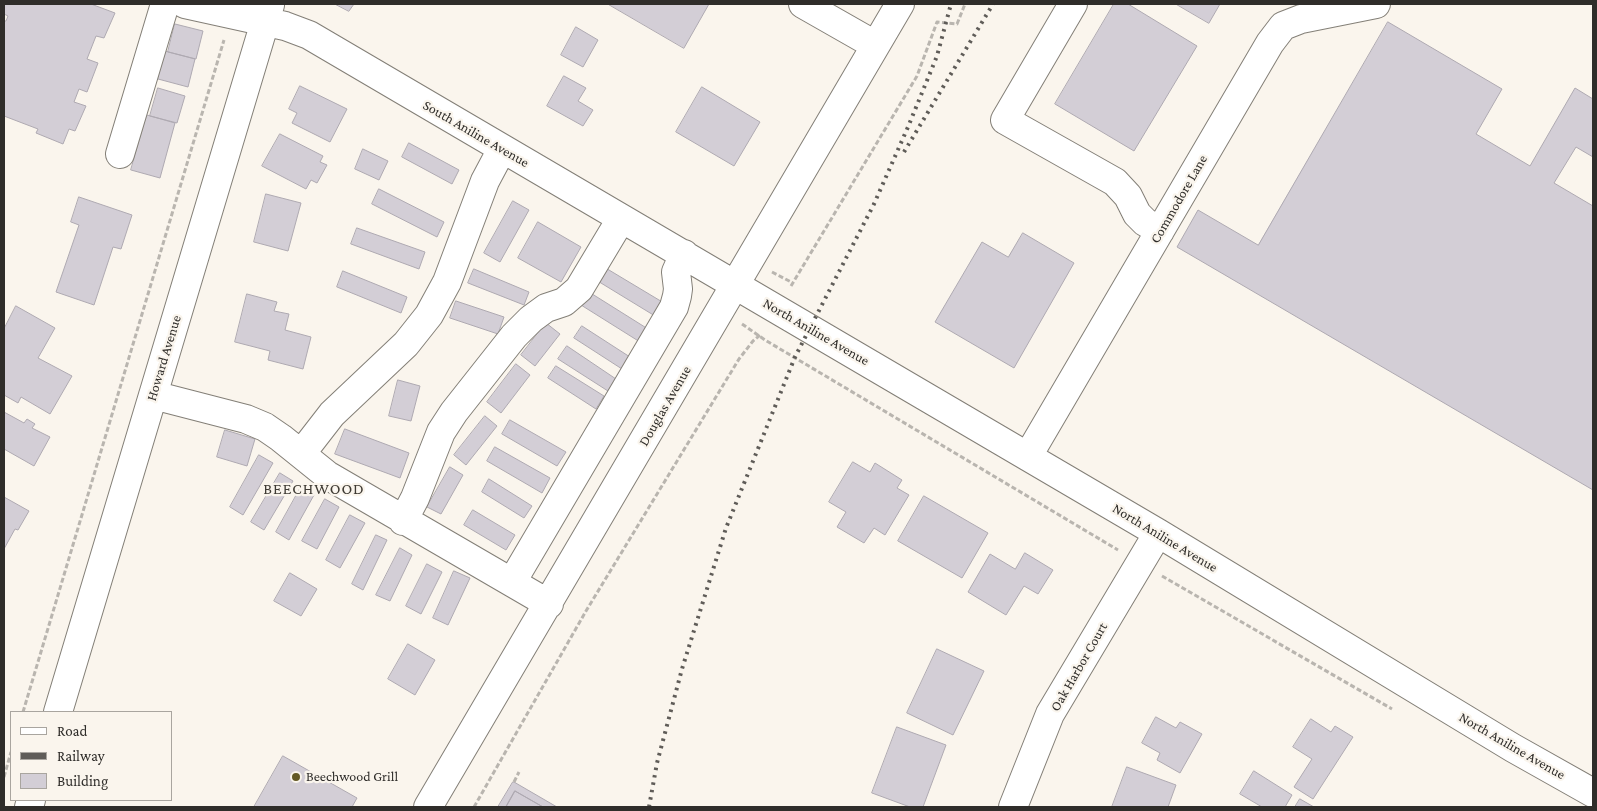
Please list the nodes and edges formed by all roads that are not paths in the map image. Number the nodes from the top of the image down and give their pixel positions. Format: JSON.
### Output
{"nodes":[{"id":1,"x":165,"y":4,"type":"edge"},
{"id":2,"x":185,"y":4,"type":"edge"},
{"id":3,"x":803,"y":4,"type":"edge"},
{"id":4,"x":900,"y":4,"type":"edge"},
{"id":5,"x":1073,"y":4,"type":"edge"},
{"id":6,"x":1376,"y":4,"type":"edge"},
{"id":7,"x":1305,"y":11,"type":"edge"},
{"id":8,"x":268,"y":13,"type":"edge"},
{"id":9,"x":875,"y":45,"type":"junction"},
{"id":10,"x":502,"y":149,"type":"junction"},
{"id":11,"x":120,"y":154,"type":"dead end"},
{"id":12,"x":621,"y":219,"type":"junction"},
{"id":13,"x":1160,"y":231,"type":"junction"},
{"id":14,"x":692,"y":259,"type":"junction"},
{"id":15,"x":736,"y":285,"type":"junction"},
{"id":16,"x":153,"y":395,"type":"junction"},
{"id":17,"x":300,"y":454,"type":"junction"},
{"id":18,"x":1028,"y":456,"type":"junction"},
{"id":19,"x":403,"y":520,"type":"junction"},
{"id":20,"x":1158,"y":533,"type":"junction"},
{"id":21,"x":512,"y":582,"type":"junction"},
{"id":22,"x":549,"y":604,"type":"junction"},
{"id":23,"x":58,"y":711,"type":"edge"},
{"id":24,"x":1593,"y":793,"type":"edge"},
{"id":25,"x":428,"y":807,"type":"edge"},
{"id":26,"x":1013,"y":807,"type":"edge"}],
"edges":[{"from":1,"to":11,"type":"street"},
{"from":2,"to":8,"type":"street","name":"South Aniline Avenue"},
{"from":3,"to":9,"type":"street"},
{"from":4,"to":9,"type":"street","name":"Douglas Avenue"},
{"from":5,"to":13,"type":"street"},
{"from":6,"to":7,"type":"street","name":"Commodore Lane"},
{"from":7,"to":13,"type":"street","name":"Commodore Lane"},
{"from":8,"to":10,"type":"street","name":"South Aniline Avenue"},
{"from":8,"to":16,"type":"street","name":"Howard Avenue"},
{"from":9,"to":15,"type":"street","name":"Douglas Avenue"},
{"from":10,"to":12,"type":"street","name":"South Aniline Avenue"},
{"from":10,"to":17,"type":"street"},
{"from":12,"to":14,"type":"street","name":"South Aniline Avenue"},
{"from":12,"to":19,"type":"street"},
{"from":13,"to":18,"type":"street","name":"Commodore Lane"},
{"from":14,"to":15,"type":"street","name":"South Aniline Avenue"},
{"from":14,"to":21,"type":"street"},
{"from":15,"to":18,"type":"street","name":"North Aniline Avenue"},
{"from":15,"to":22,"type":"street","name":"Douglas Avenue"},
{"from":16,"to":17,"type":"street"},
{"from":16,"to":23,"type":"street","name":"Howard Avenue"},
{"from":17,"to":19,"type":"street"},
{"from":18,"to":20,"type":"street","name":"North Aniline Avenue"},
{"from":19,"to":21,"type":"street"},
{"from":20,"to":24,"type":"street","name":"North Aniline Avenue"},
{"from":20,"to":26,"type":"street","name":"Oak Harbor Court"},
{"from":21,"to":22,"type":"street"},
{"from":22,"to":25,"type":"street","name":"Douglas Avenue"}]}
